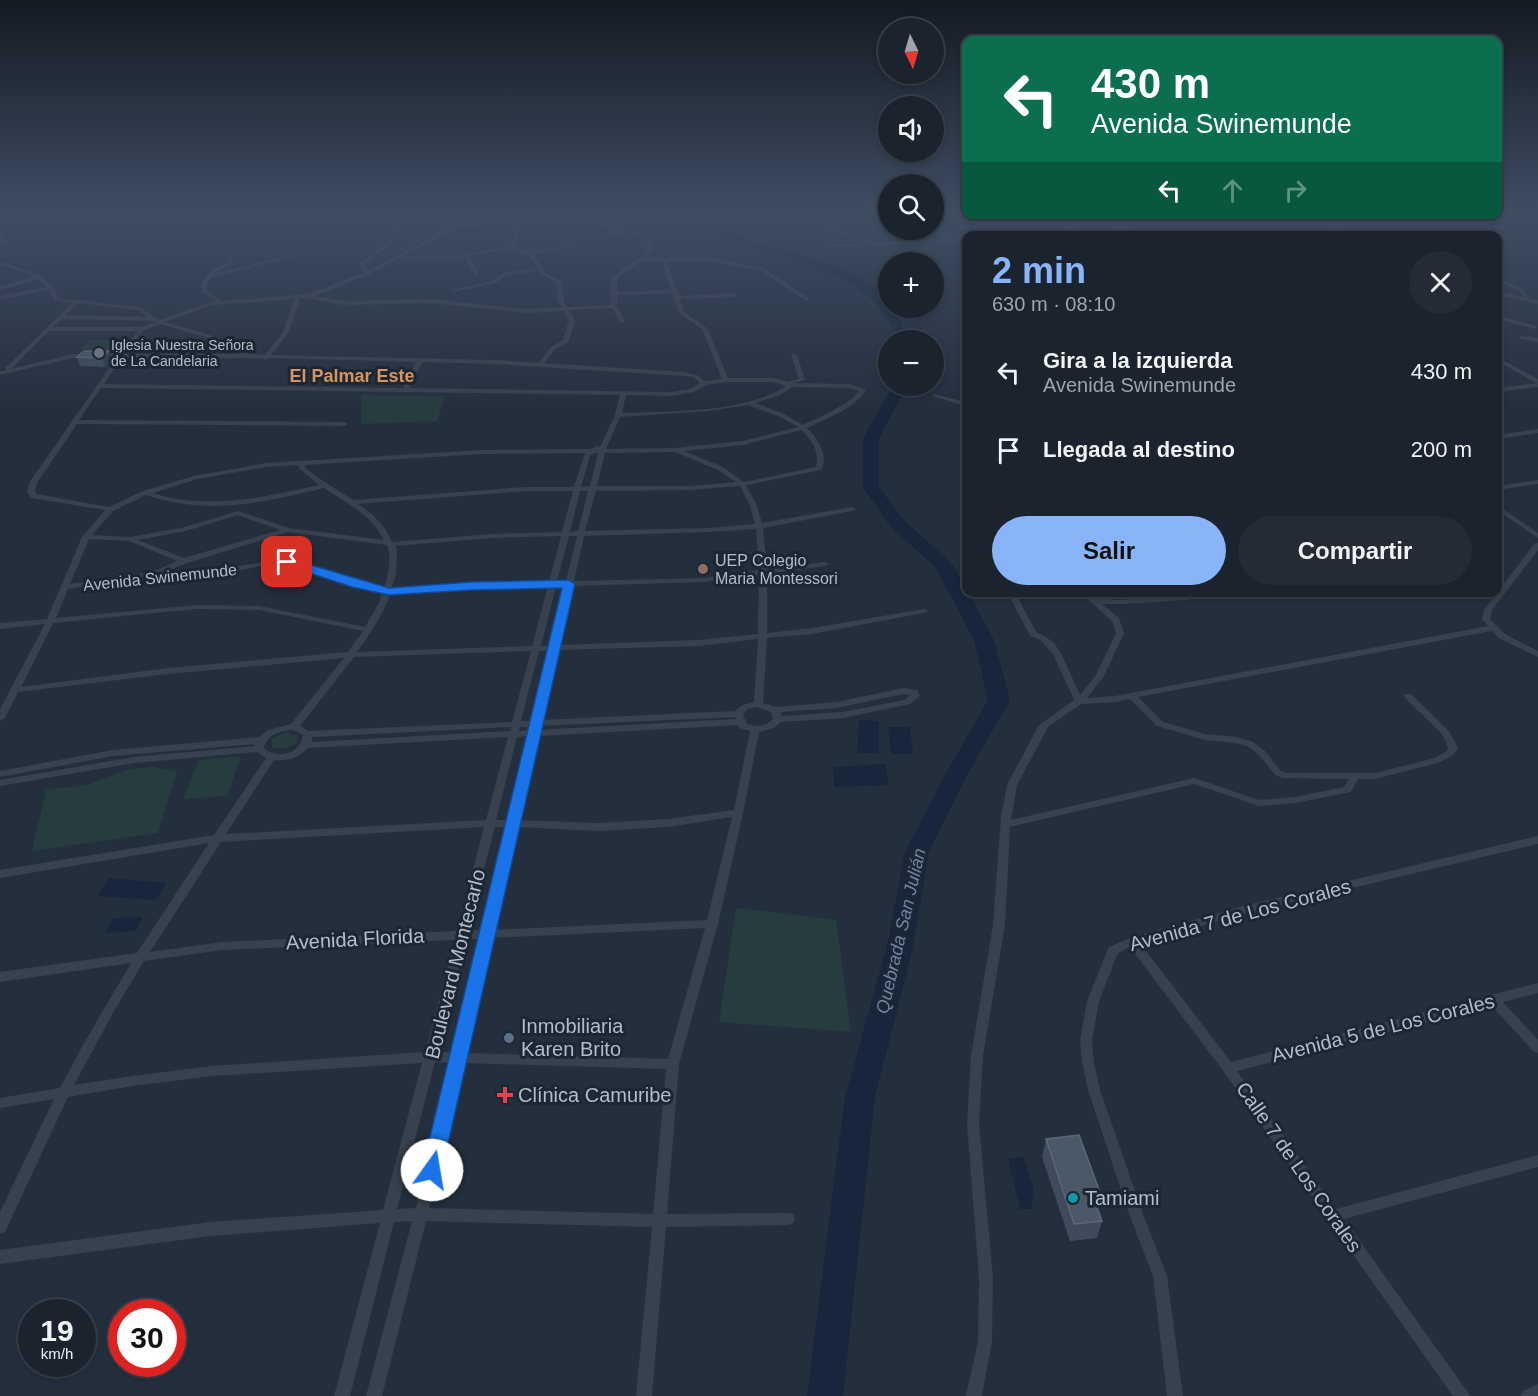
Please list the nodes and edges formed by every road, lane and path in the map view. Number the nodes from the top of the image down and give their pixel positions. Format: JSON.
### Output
{"nodes":[{"id":1,"x":40,"y":277,"type":"joint"},
{"id":2,"x":208,"y":277,"type":"edge"},
{"id":3,"x":358,"y":277,"type":"edge"},
{"id":4,"x":501,"y":277,"type":"edge"},
{"id":5,"x":553,"y":277,"type":"edge"},
{"id":6,"x":615,"y":277,"type":"edge"},
{"id":7,"x":669,"y":277,"type":"edge"},
{"id":8,"x":774,"y":277,"type":"edge"},
{"id":9,"x":1502,"y":281,"type":"edge"},
{"id":10,"x":0,"y":288,"type":"edge"},
{"id":11,"x":51,"y":288,"type":"junction"},
{"id":12,"x":455,"y":291,"type":"dead end"},
{"id":13,"x":674,"y":291,"type":"junction"},
{"id":14,"x":614,"y":294,"type":"junction"},
{"id":15,"x":1502,"y":294,"type":"edge"},
{"id":16,"x":733,"y":295,"type":"dead end"},
{"id":17,"x":309,"y":296,"type":"junction"},
{"id":18,"x":0,"y":298,"type":"edge"},
{"id":19,"x":297,"y":298,"type":"junction"},
{"id":20,"x":677,"y":298,"type":"junction"},
{"id":21,"x":1526,"y":298,"type":"junction"},
{"id":22,"x":807,"y":299,"type":"dead end"},
{"id":23,"x":220,"y":302,"type":"junction"},
{"id":24,"x":1538,"y":302,"type":"edge"},
{"id":25,"x":75,"y":303,"type":"junction"},
{"id":26,"x":615,"y":306,"type":"junction"},
{"id":27,"x":566,"y":310,"type":"junction"},
{"id":28,"x":62,"y":318,"type":"junction"},
{"id":29,"x":1502,"y":318,"type":"edge"},
{"id":30,"x":154,"y":319,"type":"junction"},
{"id":31,"x":622,"y":321,"type":"dead end"},
{"id":32,"x":161,"y":323,"type":"junction"},
{"id":33,"x":1534,"y":327,"type":"dead end"},
{"id":34,"x":51,"y":329,"type":"junction"},
{"id":35,"x":142,"y":329,"type":"junction"},
{"id":36,"x":1522,"y":338,"type":"dead end"},
{"id":37,"x":1538,"y":340,"type":"edge"},
{"id":38,"x":794,"y":355,"type":"dead end"},
{"id":39,"x":249,"y":356,"type":"junction"},
{"id":40,"x":119,"y":357,"type":"junction"},
{"id":41,"x":265,"y":358,"type":"junction"},
{"id":42,"x":420,"y":360,"type":"junction"},
{"id":43,"x":1502,"y":362,"type":"edge"},
{"id":44,"x":541,"y":364,"type":"junction"},
{"id":45,"x":2,"y":372,"type":"edge"},
{"id":46,"x":726,"y":380,"type":"junction"},
{"id":47,"x":704,"y":383,"type":"junction"},
{"id":48,"x":1538,"y":383,"type":"edge"},
{"id":49,"x":790,"y":384,"type":"junction"},
{"id":50,"x":99,"y":387,"type":"junction"},
{"id":51,"x":1502,"y":389,"type":"edge"},
{"id":52,"x":405,"y":390,"type":"junction"},
{"id":53,"x":622,"y":394,"type":"junction"},
{"id":54,"x":938,"y":396,"type":"edge"},
{"id":55,"x":748,"y":403,"type":"junction"},
{"id":56,"x":962,"y":403,"type":"edge"},
{"id":57,"x":618,"y":415,"type":"junction"},
{"id":58,"x":76,"y":422,"type":"junction"},
{"id":59,"x":345,"y":424,"type":"dead end"},
{"id":60,"x":804,"y":427,"type":"junction"},
{"id":61,"x":1538,"y":431,"type":"edge"},
{"id":62,"x":1502,"y":436,"type":"edge"},
{"id":63,"x":601,"y":447,"type":"junction"},
{"id":64,"x":675,"y":450,"type":"junction"},
{"id":65,"x":301,"y":463,"type":"junction"},
{"id":66,"x":1538,"y":482,"type":"edge"},
{"id":67,"x":742,"y":484,"type":"junction"},
{"id":68,"x":323,"y":486,"type":"junction"},
{"id":69,"x":1502,"y":487,"type":"edge"},
{"id":70,"x":577,"y":489,"type":"junction"},
{"id":71,"x":593,"y":489,"type":"junction"},
{"id":72,"x":146,"y":493,"type":"junction"},
{"id":73,"x":353,"y":502,"type":"junction"},
{"id":74,"x":110,"y":509,"type":"junction"},
{"id":75,"x":239,"y":509,"type":"junction"},
{"id":76,"x":852,"y":510,"type":"dead end"},
{"id":77,"x":1502,"y":511,"type":"edge"},
{"id":78,"x":760,"y":526,"type":"junction"},
{"id":79,"x":288,"y":530,"type":"junction"},
{"id":80,"x":565,"y":534,"type":"junction"},
{"id":81,"x":581,"y":534,"type":"junction"},
{"id":82,"x":1538,"y":536,"type":"edge"},
{"id":83,"x":86,"y":537,"type":"junction"},
{"id":84,"x":130,"y":539,"type":"junction"},
{"id":85,"x":394,"y":544,"type":"junction"},
{"id":86,"x":1538,"y":545,"type":"edge"},
{"id":87,"x":184,"y":561,"type":"junction"},
{"id":88,"x":825,"y":564,"type":"dead end"},
{"id":89,"x":762,"y":573,"type":"junction"},
{"id":90,"x":153,"y":574,"type":"junction"},
{"id":91,"x":554,"y":584,"type":"junction"},
{"id":92,"x":569,"y":584,"type":"junction"},
{"id":93,"x":64,"y":587,"type":"junction"},
{"id":94,"x":389,"y":592,"type":"junction"},
{"id":95,"x":1502,"y":592,"type":"edge"},
{"id":96,"x":1014,"y":597,"type":"edge"},
{"id":97,"x":1090,"y":597,"type":"edge"},
{"id":98,"x":1095,"y":597,"type":"edge"},
{"id":99,"x":1193,"y":597,"type":"edge"},
{"id":100,"x":1498,"y":597,"type":"edge"},
{"id":101,"x":924,"y":611,"type":"dead end"},
{"id":102,"x":50,"y":622,"type":"junction"},
{"id":103,"x":0,"y":626,"type":"edge"},
{"id":104,"x":1493,"y":628,"type":"junction"},
{"id":105,"x":368,"y":630,"type":"junction"},
{"id":106,"x":762,"y":637,"type":"junction"},
{"id":107,"x":553,"y":647,"type":"junction"},
{"id":108,"x":537,"y":648,"type":"junction"},
{"id":109,"x":1538,"y":654,"type":"edge"},
{"id":110,"x":349,"y":655,"type":"junction"},
{"id":111,"x":15,"y":690,"type":"junction"},
{"id":112,"x":1132,"y":696,"type":"junction"},
{"id":113,"x":1408,"y":696,"type":"dead end"},
{"id":114,"x":1079,"y":701,"type":"junction"},
{"id":115,"x":758,"y":704,"type":"junction"},
{"id":116,"x":776,"y":715,"type":"junction"},
{"id":117,"x":0,"y":718,"type":"edge"},
{"id":118,"x":739,"y":718,"type":"junction"},
{"id":119,"x":294,"y":727,"type":"junction"},
{"id":120,"x":755,"y":729,"type":"junction"},
{"id":121,"x":516,"y":730,"type":"junction"},
{"id":122,"x":534,"y":730,"type":"junction"},
{"id":123,"x":308,"y":734,"type":"junction"},
{"id":124,"x":260,"y":744,"type":"junction"},
{"id":125,"x":306,"y":745,"type":"junction"},
{"id":126,"x":271,"y":757,"type":"junction"},
{"id":127,"x":0,"y":774,"type":"edge"},
{"id":128,"x":1355,"y":776,"type":"junction"},
{"id":129,"x":0,"y":783,"type":"edge"},
{"id":130,"x":738,"y":813,"type":"junction"},
{"id":131,"x":491,"y":823,"type":"junction"},
{"id":132,"x":511,"y":824,"type":"junction"},
{"id":133,"x":1005,"y":825,"type":"junction"},
{"id":134,"x":219,"y":838,"type":"junction"},
{"id":135,"x":1538,"y":840,"type":"edge"},
{"id":136,"x":0,"y":874,"type":"edge"},
{"id":137,"x":712,"y":924,"type":"junction"},
{"id":138,"x":487,"y":933,"type":"junction"},
{"id":139,"x":463,"y":934,"type":"junction"},
{"id":140,"x":1132,"y":941,"type":"junction"},
{"id":141,"x":142,"y":955,"type":"junction"},
{"id":142,"x":0,"y":977,"type":"edge"},
{"id":143,"x":1538,"y":988,"type":"edge"},
{"id":144,"x":1494,"y":1000,"type":"junction"},
{"id":145,"x":1538,"y":1048,"type":"edge"},
{"id":146,"x":431,"y":1057,"type":"junction"},
{"id":147,"x":458,"y":1058,"type":"junction"},
{"id":148,"x":673,"y":1064,"type":"junction"},
{"id":149,"x":1228,"y":1068,"type":"junction"},
{"id":150,"x":65,"y":1092,"type":"junction"},
{"id":151,"x":0,"y":1103,"type":"edge"},
{"id":152,"x":1538,"y":1161,"type":"edge"},
{"id":153,"x":421,"y":1214,"type":"junction"},
{"id":154,"x":390,"y":1216,"type":"junction"},
{"id":155,"x":1333,"y":1216,"type":"junction"},
{"id":156,"x":788,"y":1219,"type":"dead end"},
{"id":157,"x":658,"y":1221,"type":"junction"},
{"id":158,"x":0,"y":1227,"type":"edge"},
{"id":159,"x":0,"y":1257,"type":"edge"},
{"id":160,"x":1538,"y":1392,"type":"edge"},
{"id":161,"x":342,"y":1396,"type":"edge"},
{"id":162,"x":374,"y":1396,"type":"edge"},
{"id":163,"x":644,"y":1396,"type":"edge"},
{"id":164,"x":974,"y":1396,"type":"edge"},
{"id":165,"x":1175,"y":1396,"type":"edge"},
{"id":166,"x":1462,"y":1396,"type":"edge"},
{"id":167,"x":1528,"y":1396,"type":"edge"}],
"edges":[{"from":1,"to":10,"type":"street"},
{"from":1,"to":11,"type":"street"},
{"from":2,"to":23,"type":"street"},
{"from":3,"to":17,"type":"street"},
{"from":4,"to":12,"type":"street"},
{"from":5,"to":27,"type":"street"},
{"from":6,"to":14,"type":"street"},
{"from":7,"to":13,"type":"street"},
{"from":8,"to":22,"type":"street"},
{"from":9,"to":21,"type":"street"},
{"from":11,"to":18,"type":"street"},
{"from":11,"to":25,"type":"street"},
{"from":13,"to":14,"type":"street"},
{"from":13,"to":20,"type":"street"},
{"from":14,"to":26,"type":"street"},
{"from":15,"to":21,"type":"street"},
{"from":16,"to":20,"type":"street"},
{"from":17,"to":19,"type":"street"},
{"from":17,"to":27,"type":"street"},
{"from":19,"to":23,"type":"street"},
{"from":19,"to":41,"type":"street"},
{"from":20,"to":46,"type":"street"},
{"from":21,"to":24,"type":"street"},
{"from":23,"to":32,"type":"street"},
{"from":25,"to":28,"type":"street"},
{"from":25,"to":30,"type":"street"},
{"from":26,"to":27,"type":"street"},
{"from":26,"to":31,"type":"street"},
{"from":27,"to":44,"type":"street"},
{"from":28,"to":30,"type":"street"},
{"from":28,"to":34,"type":"street"},
{"from":29,"to":33,"type":"street"},
{"from":30,"to":32,"type":"street"},
{"from":32,"to":35,"type":"street"},
{"from":32,"to":39,"type":"street"},
{"from":34,"to":35,"type":"street"},
{"from":34,"to":45,"type":"street"},
{"from":35,"to":40,"type":"street"},
{"from":36,"to":37,"type":"street"},
{"from":38,"to":49,"type":"street"},
{"from":39,"to":40,"type":"street"},
{"from":39,"to":41,"type":"street"},
{"from":40,"to":45,"type":"street"},
{"from":40,"to":50,"type":"street"},
{"from":41,"to":42,"type":"street"},
{"from":42,"to":44,"type":"street"},
{"from":42,"to":52,"type":"street"},
{"from":43,"to":48,"type":"street"},
{"from":44,"to":47,"type":"street"},
{"from":46,"to":47,"type":"street"},
{"from":46,"to":49,"type":"street"},
{"from":47,"to":53,"type":"street"},
{"from":48,"to":51,"type":"street"},
{"from":49,"to":55,"type":"street"},
{"from":49,"to":60,"type":"street"},
{"from":50,"to":52,"type":"street"},
{"from":50,"to":58,"type":"street"},
{"from":52,"to":53,"type":"street"},
{"from":53,"to":57,"type":"street"},
{"from":54,"to":56,"type":"street"},
{"from":55,"to":57,"type":"street"},
{"from":55,"to":60,"type":"street"},
{"from":57,"to":63,"type":"street"},
{"from":58,"to":59,"type":"street"},
{"from":58,"to":74,"type":"street"},
{"from":60,"to":64,"type":"street"},
{"from":60,"to":67,"type":"street"},
{"from":61,"to":62,"type":"street"},
{"from":63,"to":64,"type":"street"},
{"from":63,"to":65,"type":"street"},
{"from":63,"to":70,"type":"street","name":"Boulevard Montecarlo"},
{"from":63,"to":71,"type":"street","name":"Boulevard Montecarlo"},
{"from":64,"to":67,"type":"street"},
{"from":65,"to":68,"type":"street"},
{"from":65,"to":72,"type":"street"},
{"from":66,"to":69,"type":"street"},
{"from":67,"to":71,"type":"street"},
{"from":67,"to":78,"type":"street"},
{"from":68,"to":73,"type":"street"},
{"from":68,"to":75,"type":"street"},
{"from":70,"to":71,"type":"street"},
{"from":70,"to":73,"type":"street"},
{"from":70,"to":80,"type":"street","name":"Boulevard Montecarlo"},
{"from":71,"to":81,"type":"street","name":"Boulevard Montecarlo"},
{"from":72,"to":74,"type":"street"},
{"from":72,"to":75,"type":"street"},
{"from":73,"to":85,"type":"street"},
{"from":74,"to":83,"type":"street"},
{"from":75,"to":79,"type":"street"},
{"from":75,"to":84,"type":"street"},
{"from":76,"to":78,"type":"street"},
{"from":77,"to":82,"type":"street"},
{"from":78,"to":81,"type":"street"},
{"from":78,"to":89,"type":"street"},
{"from":79,"to":85,"type":"street"},
{"from":79,"to":87,"type":"street"},
{"from":80,"to":81,"type":"street"},
{"from":80,"to":85,"type":"street"},
{"from":80,"to":91,"type":"street","name":"Boulevard Montecarlo"},
{"from":81,"to":92,"type":"street","name":"Boulevard Montecarlo"},
{"from":83,"to":84,"type":"street"},
{"from":83,"to":93,"type":"street"},
{"from":84,"to":87,"type":"street"},
{"from":85,"to":94,"type":"street"},
{"from":86,"to":95,"type":"street"},
{"from":87,"to":90,"type":"street"},
{"from":88,"to":89,"type":"street","name":"Avenida Swinemunde"},
{"from":89,"to":92,"type":"street","name":"Avenida Swinemunde"},
{"from":89,"to":106,"type":"street"},
{"from":90,"to":93,"type":"street","name":"Avenida Swinemunde"},
{"from":90,"to":94,"type":"street","name":"Avenida Swinemunde"},
{"from":91,"to":92,"type":"street","name":"Avenida Swinemunde"},
{"from":91,"to":94,"type":"street","name":"Avenida Swinemunde"},
{"from":91,"to":108,"type":"street","name":"Boulevard Montecarlo"},
{"from":92,"to":107,"type":"street","name":"Boulevard Montecarlo"},
{"from":93,"to":102,"type":"street"},
{"from":94,"to":105,"type":"street"},
{"from":96,"to":114,"type":"street"},
{"from":97,"to":114,"type":"street"},
{"from":98,"to":99,"type":"street"},
{"from":100,"to":104,"type":"street"},
{"from":101,"to":106,"type":"street"},
{"from":102,"to":103,"type":"street"},
{"from":102,"to":105,"type":"street"},
{"from":102,"to":111,"type":"street"},
{"from":104,"to":109,"type":"street"},
{"from":104,"to":112,"type":"street"},
{"from":105,"to":110,"type":"street"},
{"from":106,"to":107,"type":"street"},
{"from":106,"to":115,"type":"street"},
{"from":107,"to":108,"type":"street"},
{"from":107,"to":122,"type":"street","name":"Boulevard Montecarlo"},
{"from":108,"to":110,"type":"street"},
{"from":108,"to":121,"type":"street","name":"Boulevard Montecarlo"},
{"from":110,"to":111,"type":"street"},
{"from":110,"to":119,"type":"street"},
{"from":111,"to":117,"type":"street"},
{"from":112,"to":114,"type":"street"},
{"from":112,"to":128,"type":"street"},
{"from":113,"to":128,"type":"street"},
{"from":114,"to":133,"type":"street"},
{"from":115,"to":116,"type":"street"},
{"from":115,"to":118,"type":"street"},
{"from":116,"to":116,"type":"street"},
{"from":116,"to":120,"type":"street"},
{"from":118,"to":120,"type":"street"},
{"from":118,"to":122,"type":"street"},
{"from":119,"to":123,"type":"street"},
{"from":119,"to":124,"type":"street"},
{"from":120,"to":130,"type":"street"},
{"from":121,"to":122,"type":"street"},
{"from":121,"to":123,"type":"street"},
{"from":121,"to":125,"type":"street"},
{"from":121,"to":131,"type":"street","name":"Boulevard Montecarlo"},
{"from":122,"to":132,"type":"street","name":"Boulevard Montecarlo"},
{"from":123,"to":125,"type":"street"},
{"from":124,"to":126,"type":"street"},
{"from":124,"to":127,"type":"street"},
{"from":124,"to":129,"type":"street"},
{"from":125,"to":126,"type":"street"},
{"from":126,"to":134,"type":"street"},
{"from":128,"to":133,"type":"street"},
{"from":130,"to":132,"type":"street"},
{"from":130,"to":137,"type":"street"},
{"from":131,"to":132,"type":"street"},
{"from":131,"to":134,"type":"street"},
{"from":131,"to":139,"type":"street","name":"Boulevard Montecarlo"},
{"from":132,"to":138,"type":"street","name":"Boulevard Montecarlo"},
{"from":133,"to":164,"type":"street"},
{"from":134,"to":136,"type":"street"},
{"from":134,"to":141,"type":"street"},
{"from":135,"to":140,"type":"street","name":"Avenida 7 de Los Corales"},
{"from":137,"to":138,"type":"street","name":"Avenida Florida"},
{"from":137,"to":148,"type":"street"},
{"from":138,"to":139,"type":"street","name":"Avenida Florida"},
{"from":138,"to":147,"type":"street","name":"Boulevard Montecarlo"},
{"from":139,"to":141,"type":"street","name":"Avenida Florida"},
{"from":139,"to":146,"type":"street","name":"Boulevard Montecarlo"},
{"from":140,"to":149,"type":"street","name":"Calle 7 de Los Corales"},
{"from":140,"to":165,"type":"street","name":"Avenida 7 de Los Corales"},
{"from":141,"to":142,"type":"street","name":"Avenida Florida"},
{"from":141,"to":150,"type":"street"},
{"from":143,"to":144,"type":"street","name":"Avenida 5 de Los Corales"},
{"from":144,"to":145,"type":"street"},
{"from":144,"to":149,"type":"street","name":"Avenida 5 de Los Corales"},
{"from":146,"to":147,"type":"street"},
{"from":146,"to":150,"type":"street"},
{"from":146,"to":154,"type":"street","name":"Boulevard Montecarlo"},
{"from":147,"to":148,"type":"street"},
{"from":147,"to":153,"type":"street","name":"Boulevard Montecarlo"},
{"from":148,"to":157,"type":"street"},
{"from":149,"to":155,"type":"street","name":"Calle 7 de Los Corales"},
{"from":150,"to":151,"type":"street"},
{"from":150,"to":158,"type":"street"},
{"from":152,"to":155,"type":"street"},
{"from":153,"to":154,"type":"street"},
{"from":153,"to":157,"type":"street"},
{"from":153,"to":162,"type":"street","name":"Boulevard Montecarlo"},
{"from":154,"to":159,"type":"street"},
{"from":154,"to":161,"type":"street","name":"Boulevard Montecarlo"},
{"from":155,"to":166,"type":"street","name":"Calle 7 de Los Corales"},
{"from":156,"to":157,"type":"street"},
{"from":157,"to":163,"type":"street"},
{"from":160,"to":167,"type":"street"}]}
